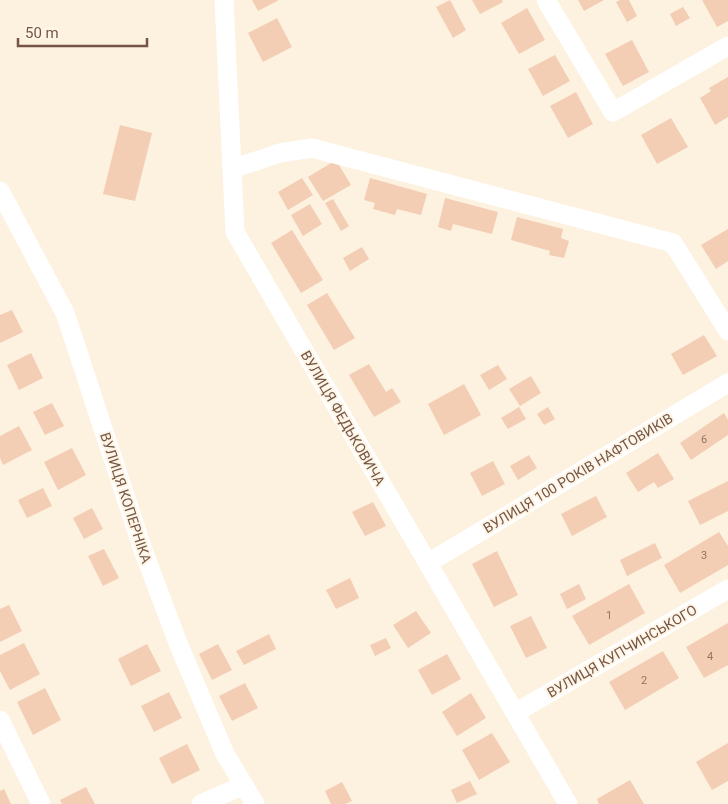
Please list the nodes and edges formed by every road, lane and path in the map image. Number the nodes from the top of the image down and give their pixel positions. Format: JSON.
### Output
{"nodes":[{"id":1,"x":224,"y":0,"type":"edge"},
{"id":2,"x":546,"y":0,"type":"edge"},
{"id":3,"x":728,"y":46,"type":"edge"},
{"id":4,"x":232,"y":169,"type":"junction"},
{"id":5,"x":0,"y":191,"type":"edge"},
{"id":6,"x":728,"y":330,"type":"edge"},
{"id":7,"x":728,"y":383,"type":"edge"},
{"id":8,"x":428,"y":563,"type":"junction"},
{"id":9,"x":728,"y":588,"type":"edge"},
{"id":10,"x":515,"y":713,"type":"junction"},
{"id":11,"x":0,"y":720,"type":"edge"},
{"id":12,"x":244,"y":785,"type":"junction"},
{"id":13,"x":41,"y":804,"type":"edge"},
{"id":14,"x":201,"y":804,"type":"edge"},
{"id":15,"x":255,"y":804,"type":"edge"},
{"id":16,"x":568,"y":804,"type":"edge"}],
"edges":[{"from":1,"to":4,"type":"street","name":"ВУЛИЦЯ ФЕДЬКОВИЧА"},
{"from":2,"to":3,"type":"street"},
{"from":4,"to":6,"type":"street"},
{"from":4,"to":8,"type":"street","name":"ВУЛИЦЯ ФЕДЬКОВИЧА"},
{"from":5,"to":12,"type":"street","name":"ВУЛИЦЯ КОПЕРНІКА"},
{"from":7,"to":8,"type":"street","name":"ВУЛИЦЯ 100 РОКІВ НАФТОВИКІВ"},
{"from":8,"to":10,"type":"street","name":"ВУЛИЦЯ ФЕДЬКОВИЧА"},
{"from":9,"to":10,"type":"street","name":"ВУЛИЦЯ КУПЧИНСЬКОГО"},
{"from":10,"to":16,"type":"street","name":"ВУЛИЦЯ ФЕДЬКОВИЧА"},
{"from":11,"to":13,"type":"street"},
{"from":12,"to":14,"type":"street"},
{"from":12,"to":15,"type":"street","name":"ВУЛИЦЯ КОПЕРНІКА"}]}
